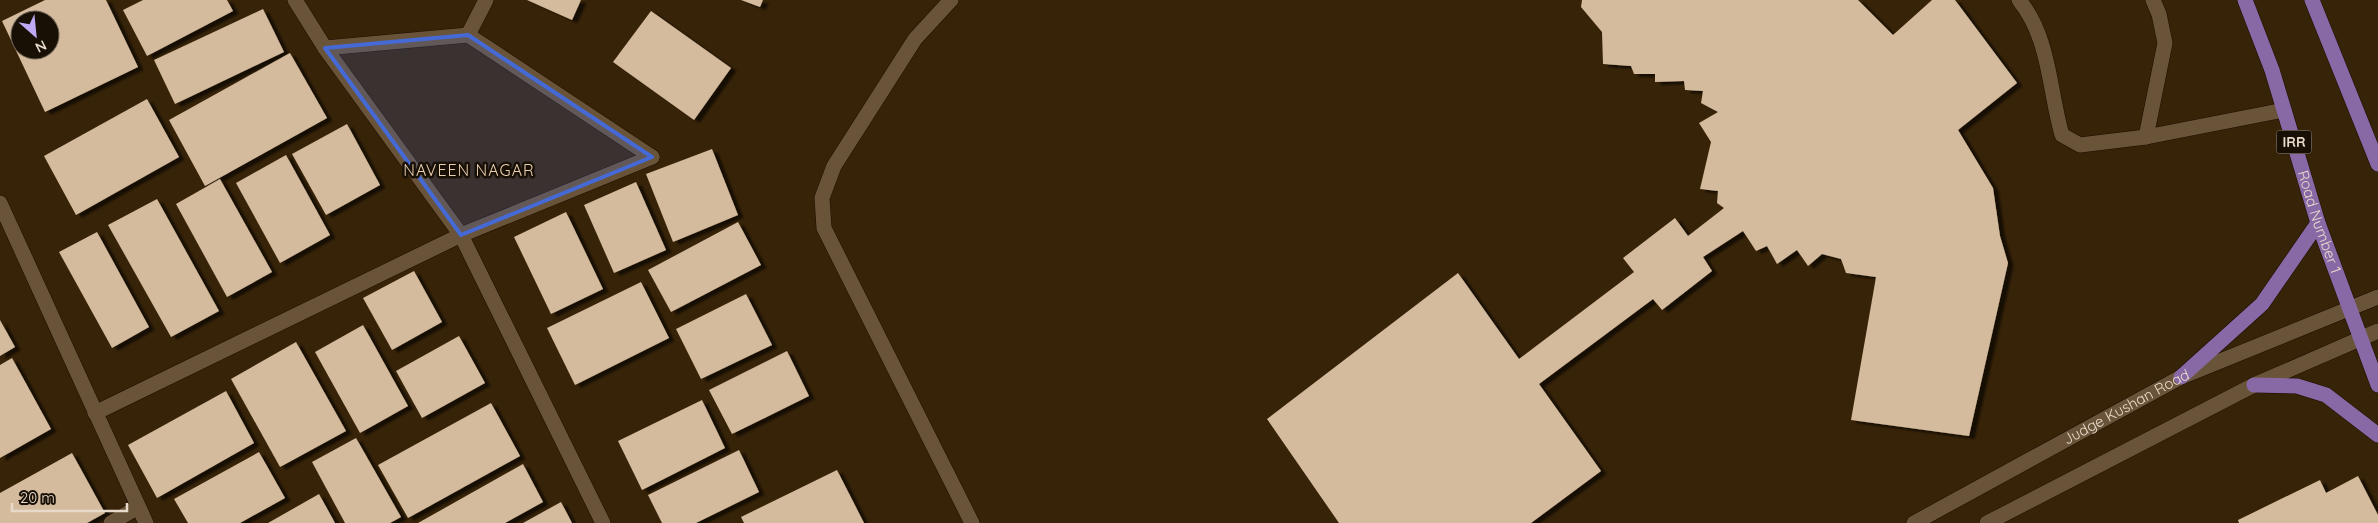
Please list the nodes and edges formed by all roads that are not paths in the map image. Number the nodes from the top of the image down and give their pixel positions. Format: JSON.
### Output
{"nodes":[{"id":1,"x":295,"y":0,"type":"edge"},
{"id":2,"x":486,"y":0,"type":"edge"},
{"id":3,"x":950,"y":0,"type":"edge"},
{"id":4,"x":2019,"y":0,"type":"edge"},
{"id":5,"x":2153,"y":0,"type":"edge"},
{"id":6,"x":2245,"y":0,"type":"edge"},
{"id":7,"x":2312,"y":0,"type":"edge"},
{"id":8,"x":468,"y":35,"type":"junction"},
{"id":9,"x":325,"y":48,"type":"junction"},
{"id":10,"x":2284,"y":110,"type":"junction"},
{"id":11,"x":2146,"y":137,"type":"junction"},
{"id":12,"x":2378,"y":164,"type":"edge"},
{"id":13,"x":0,"y":203,"type":"edge"},
{"id":14,"x":2318,"y":223,"type":"junction"},
{"id":15,"x":461,"y":235,"type":"junction"},
{"id":16,"x":2378,"y":297,"type":"edge"},
{"id":17,"x":2350,"y":308,"type":"junction"},
{"id":18,"x":2378,"y":330,"type":"edge"},
{"id":19,"x":2360,"y":337,"type":"junction"},
{"id":20,"x":2181,"y":377,"type":"junction"},
{"id":21,"x":2254,"y":385,"type":"junction"},
{"id":22,"x":2378,"y":385,"type":"edge"},
{"id":23,"x":95,"y":413,"type":"junction"},
{"id":24,"x":2378,"y":435,"type":"edge"},
{"id":25,"x":138,"y":507,"type":"junction"},
{"id":26,"x":111,"y":523,"type":"edge"},
{"id":27,"x":146,"y":523,"type":"edge"},
{"id":28,"x":603,"y":523,"type":"edge"},
{"id":29,"x":972,"y":523,"type":"edge"},
{"id":30,"x":1914,"y":523,"type":"edge"},
{"id":31,"x":1987,"y":523,"type":"edge"}],
"edges":[{"from":1,"to":9,"type":"street"},
{"from":2,"to":8,"type":"street"},
{"from":3,"to":29,"type":"street"},
{"from":4,"to":11,"type":"street"},
{"from":5,"to":11,"type":"street"},
{"from":6,"to":10,"type":"main road","name":"Road Number 1","number":"IRR"},
{"from":7,"to":12,"type":"main road"},
{"from":8,"to":9,"type":"street"},
{"from":8,"to":15,"type":"street"},
{"from":9,"to":15,"type":"street"},
{"from":10,"to":11,"type":"street"},
{"from":10,"to":14,"type":"main road","name":"Road Number 1","number":"IRR"},
{"from":13,"to":23,"type":"street"},
{"from":14,"to":17,"type":"main road","name":"Road Number 1","number":"IRR"},
{"from":14,"to":20,"type":"main road"},
{"from":15,"to":23,"type":"street"},
{"from":15,"to":28,"type":"street"},
{"from":16,"to":17,"type":"street","name":"Judge Kushan Road"},
{"from":17,"to":19,"type":"main road","name":"Road Number 1","number":"IRR"},
{"from":17,"to":20,"type":"street","name":"Judge Kushan Road"},
{"from":18,"to":19,"type":"street"},
{"from":19,"to":21,"type":"street"},
{"from":19,"to":22,"type":"main road","name":"Road Number 1","number":"IRR"},
{"from":20,"to":30,"type":"street","name":"Judge Kushan Road"},
{"from":21,"to":24,"type":"main road"},
{"from":21,"to":31,"type":"street"},
{"from":23,"to":25,"type":"street"},
{"from":25,"to":26,"type":"street"},
{"from":25,"to":27,"type":"street"}]}
